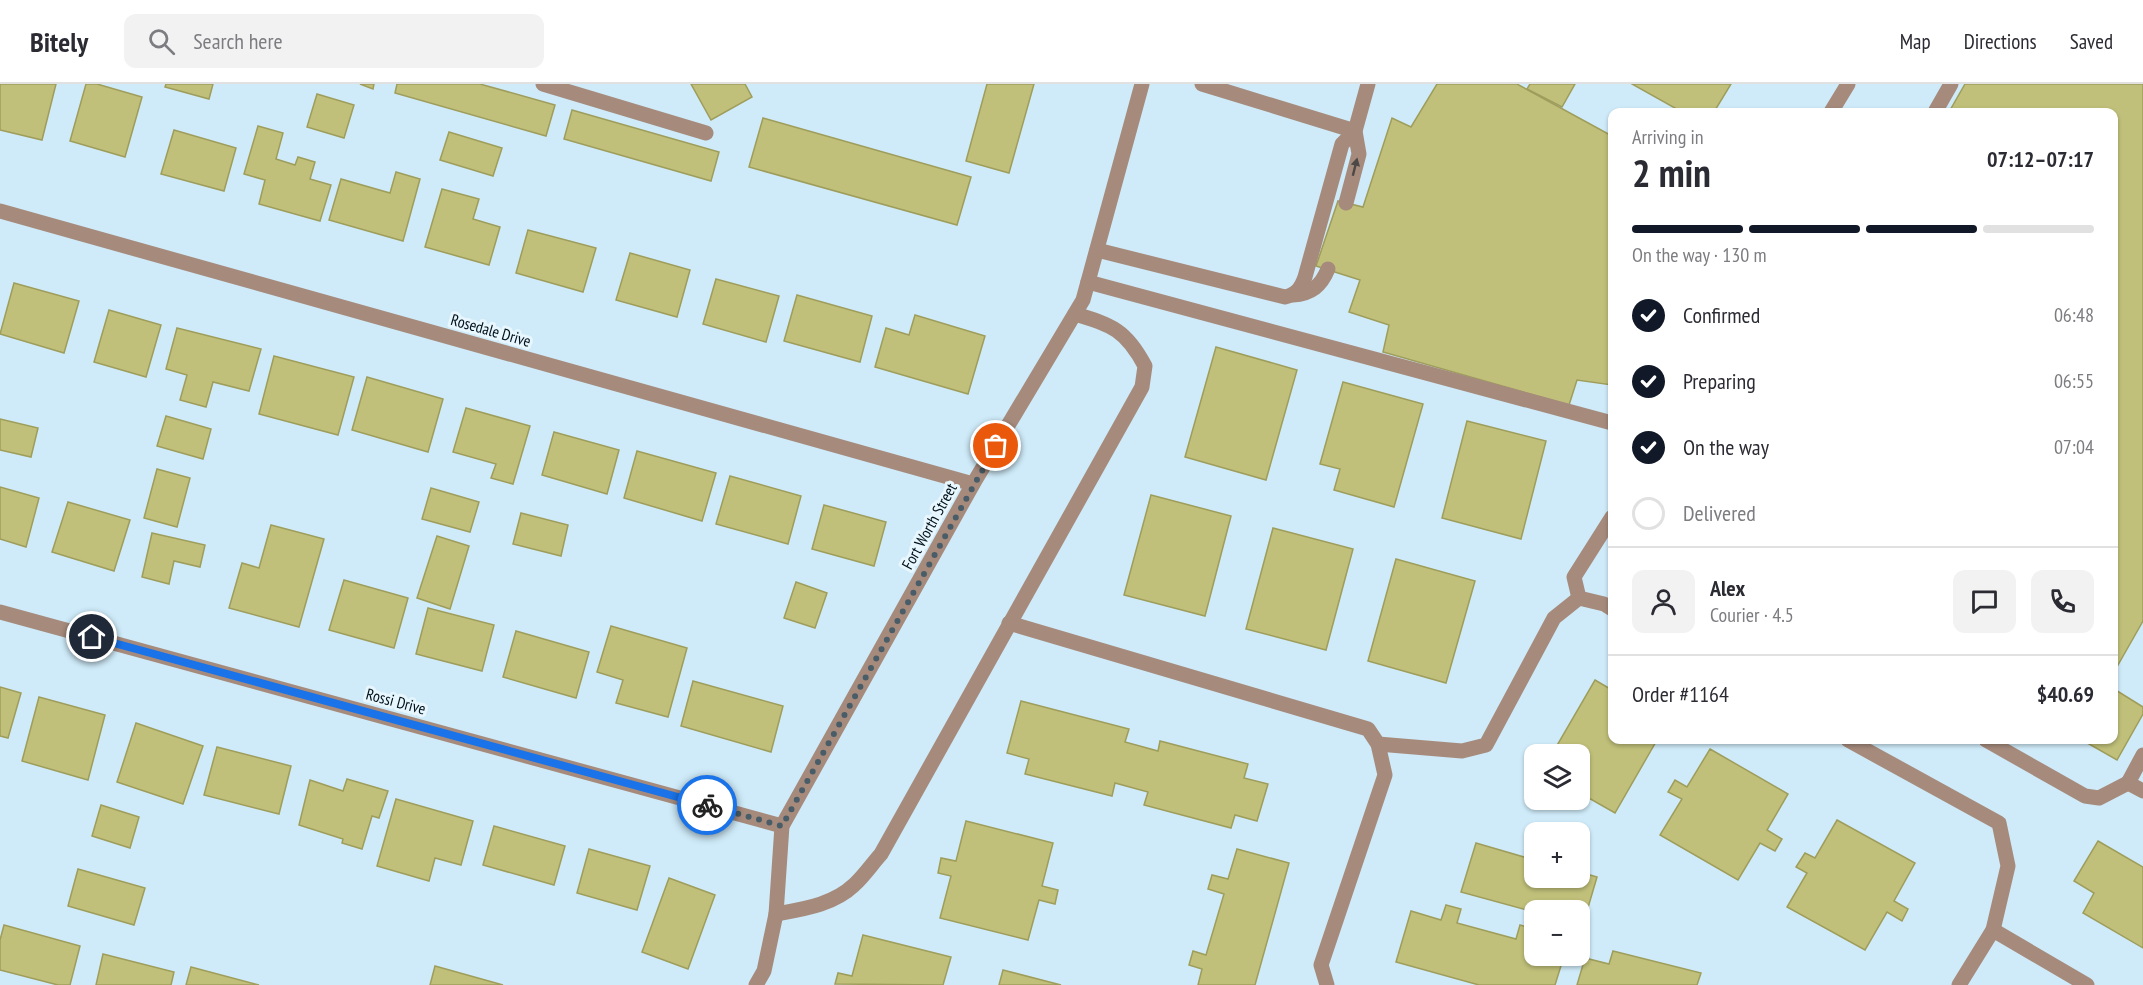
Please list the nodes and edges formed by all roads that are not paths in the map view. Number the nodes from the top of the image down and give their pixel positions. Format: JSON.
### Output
{"nodes":[{"id":1,"x":543,"y":84,"type":"edge"},
{"id":2,"x":1142,"y":84,"type":"edge"},
{"id":3,"x":1202,"y":84,"type":"edge"},
{"id":4,"x":1368,"y":84,"type":"edge"},
{"id":5,"x":1848,"y":84,"type":"edge"},
{"id":6,"x":1951,"y":84,"type":"edge"},
{"id":7,"x":1833,"y":108,"type":"edge"},
{"id":8,"x":1937,"y":108,"type":"edge"},
{"id":9,"x":1355,"y":131,"type":"junction"},
{"id":10,"x":706,"y":133,"type":"dead end"},
{"id":11,"x":1346,"y":203,"type":"dead end"},
{"id":12,"x":0,"y":211,"type":"edge"},
{"id":13,"x":1097,"y":250,"type":"junction"},
{"id":14,"x":1328,"y":269,"type":"dead end"},
{"id":15,"x":1088,"y":282,"type":"junction"},
{"id":16,"x":1293,"y":295,"type":"junction"},
{"id":17,"x":1075,"y":314,"type":"junction"},
{"id":18,"x":1608,"y":422,"type":"edge"},
{"id":19,"x":973,"y":484,"type":"junction"},
{"id":20,"x":1608,"y":523,"type":"edge"},
{"id":21,"x":1579,"y":598,"type":"junction"},
{"id":22,"x":1608,"y":606,"type":"edge"},
{"id":23,"x":0,"y":612,"type":"edge"},
{"id":24,"x":1009,"y":623,"type":"junction"},
{"id":25,"x":1378,"y":744,"type":"junction"},
{"id":26,"x":1855,"y":744,"type":"edge"},
{"id":27,"x":1993,"y":744,"type":"edge"},
{"id":28,"x":2143,"y":755,"type":"edge"},
{"id":29,"x":2128,"y":783,"type":"junction"},
{"id":30,"x":2143,"y":791,"type":"edge"},
{"id":31,"x":782,"y":826,"type":"junction"},
{"id":32,"x":776,"y":914,"type":"junction"},
{"id":33,"x":1993,"y":930,"type":"junction"},
{"id":34,"x":756,"y":985,"type":"edge"},
{"id":35,"x":1327,"y":985,"type":"edge"},
{"id":36,"x":1959,"y":985,"type":"edge"},
{"id":37,"x":2087,"y":985,"type":"edge"}],
"edges":[{"from":1,"to":10,"type":"street"},
{"from":2,"to":13,"type":"street","name":"Fort Worth Street"},
{"from":3,"to":9,"type":"street"},
{"from":4,"to":9,"type":"street"},
{"from":5,"to":7,"type":"street"},
{"from":6,"to":8,"type":"street"},
{"from":11,"to":9,"type":"street","one_way":true},
{"from":9,"to":16,"type":"street"},
{"from":12,"to":19,"type":"street","name":"Rosedale Drive"},
{"from":13,"to":15,"type":"street","name":"Fort Worth Street"},
{"from":13,"to":16,"type":"street"},
{"from":14,"to":16,"type":"street"},
{"from":15,"to":17,"type":"street","name":"Fort Worth Street"},
{"from":15,"to":18,"type":"street"},
{"from":17,"to":19,"type":"street","name":"Fort Worth Street"},
{"from":17,"to":24,"type":"street"},
{"from":19,"to":31,"type":"street","name":"Fort Worth Street"},
{"from":20,"to":21,"type":"street"},
{"from":21,"to":22,"type":"street"},
{"from":21,"to":25,"type":"street"},
{"from":23,"to":31,"type":"street","name":"Rossi Drive"},
{"from":24,"to":25,"type":"street"},
{"from":24,"to":32,"type":"street"},
{"from":25,"to":35,"type":"street"},
{"from":26,"to":33,"type":"street"},
{"from":27,"to":29,"type":"street"},
{"from":28,"to":29,"type":"street"},
{"from":29,"to":30,"type":"street"},
{"from":31,"to":32,"type":"street","name":"Fort Worth Street"},
{"from":32,"to":34,"type":"street","name":"Fort Worth Street"},
{"from":33,"to":36,"type":"street"},
{"from":33,"to":37,"type":"street"}]}
